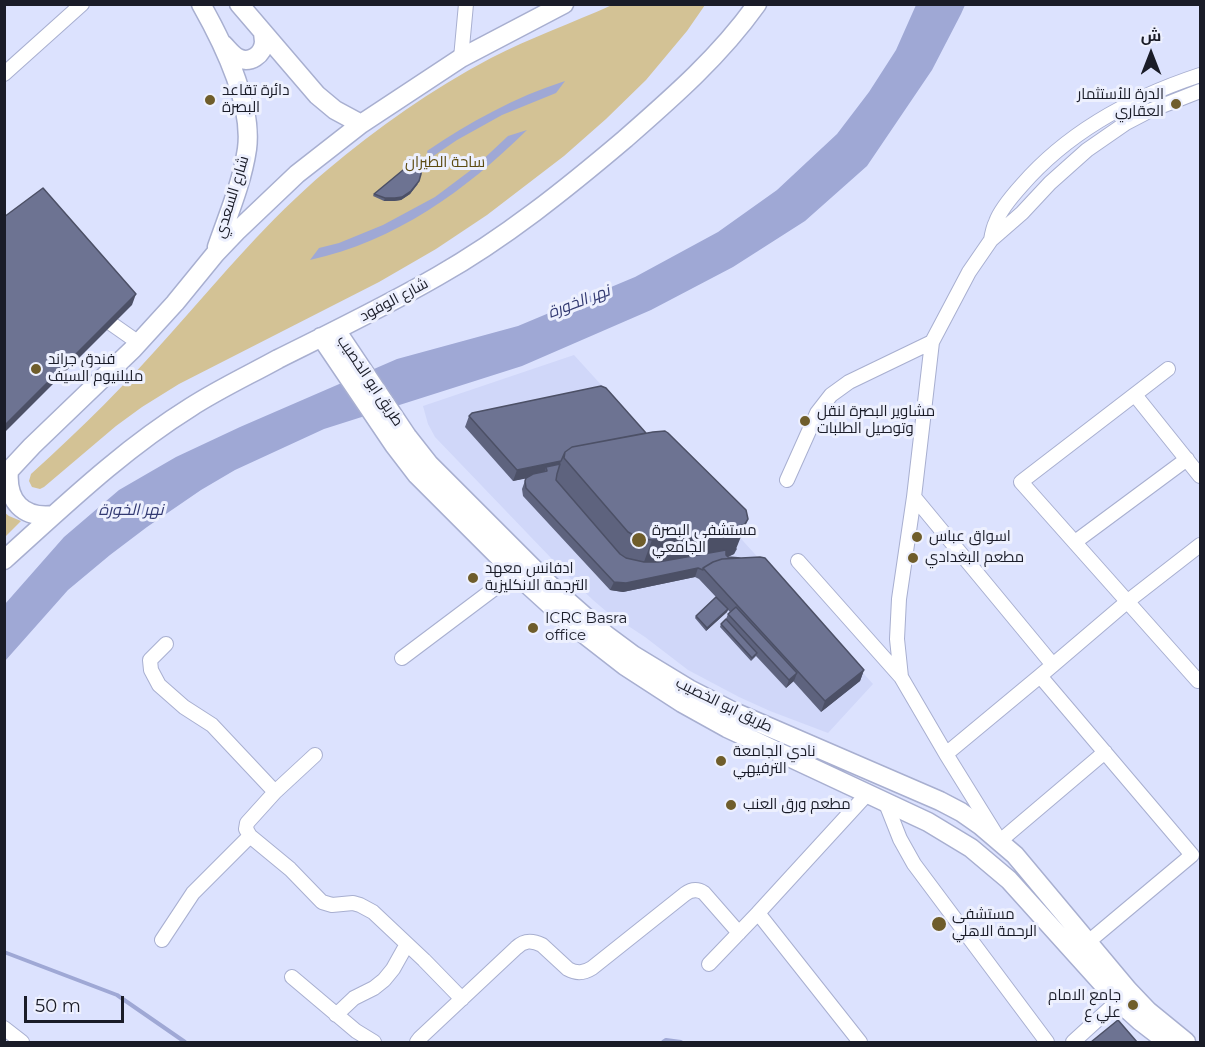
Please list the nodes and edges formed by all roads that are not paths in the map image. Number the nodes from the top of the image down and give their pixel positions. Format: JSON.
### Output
{"nodes":[{"id":1,"x":82,"y":4,"type":"edge"},
{"id":2,"x":201,"y":4,"type":"edge"},
{"id":3,"x":239,"y":4,"type":"edge"},
{"id":4,"x":466,"y":4,"type":"edge"},
{"id":5,"x":564,"y":4,"type":"edge"},
{"id":6,"x":743,"y":4,"type":"edge"},
{"id":7,"x":758,"y":4,"type":"edge"},
{"id":8,"x":741,"y":27,"type":"junction"},
{"id":9,"x":263,"y":32,"type":"junction"},
{"id":10,"x":220,"y":40,"type":"junction"},
{"id":11,"x":461,"y":58,"type":"junction"},
{"id":12,"x":4,"y":74,"type":"edge"},
{"id":13,"x":1200,"y":75,"type":"edge"},
{"id":14,"x":1200,"y":91,"type":"edge"},
{"id":15,"x":361,"y":124,"type":"junction"},
{"id":16,"x":991,"y":240,"type":"junction"},
{"id":17,"x":215,"y":254,"type":"junction"},
{"id":18,"x":95,"y":312,"type":"edge"},
{"id":19,"x":329,"y":334,"type":"junction"},
{"id":20,"x":932,"y":342,"type":"junction"},
{"id":21,"x":139,"y":343,"type":"junction"},
{"id":22,"x":1168,"y":369,"type":"dead end"},
{"id":23,"x":1135,"y":395,"type":"junction"},
{"id":24,"x":384,"y":416,"type":"junction"},
{"id":25,"x":1187,"y":459,"type":"junction"},
{"id":26,"x":7,"y":473,"type":"edge"},
{"id":27,"x":1200,"y":476,"type":"edge"},
{"id":28,"x":787,"y":480,"type":"dead end"},
{"id":29,"x":914,"y":497,"type":"junction"},
{"id":30,"x":54,"y":515,"type":"junction"},
{"id":31,"x":1075,"y":542,"type":"junction"},
{"id":32,"x":1200,"y":545,"type":"edge"},
{"id":33,"x":4,"y":560,"type":"edge"},
{"id":34,"x":798,"y":561,"type":"dead end"},
{"id":35,"x":515,"y":573,"type":"junction"},
{"id":36,"x":1128,"y":601,"type":"junction"},
{"id":37,"x":166,"y":644,"type":"dead end"},
{"id":38,"x":402,"y":658,"type":"dead end"},
{"id":39,"x":1053,"y":665,"type":"junction"},
{"id":40,"x":1040,"y":676,"type":"junction"},
{"id":41,"x":901,"y":677,"type":"junction"},
{"id":42,"x":1200,"y":678,"type":"edge"},
{"id":43,"x":731,"y":720,"type":"junction"},
{"id":44,"x":1104,"y":752,"type":"junction"},
{"id":45,"x":946,"y":754,"type":"junction"},
{"id":46,"x":315,"y":755,"type":"dead end"},
{"id":47,"x":275,"y":792,"type":"junction"},
{"id":48,"x":876,"y":797,"type":"junction"},
{"id":49,"x":250,"y":836,"type":"junction"},
{"id":50,"x":1000,"y":841,"type":"junction"},
{"id":51,"x":758,"y":913,"type":"junction"},
{"id":52,"x":739,"y":933,"type":"junction"},
{"id":53,"x":162,"y":940,"type":"dead end"},
{"id":54,"x":407,"y":944,"type":"junction"},
{"id":55,"x":1082,"y":947,"type":"junction"},
{"id":56,"x":709,"y":964,"type":"dead end"},
{"id":57,"x":292,"y":977,"type":"dead end"},
{"id":58,"x":462,"y":999,"type":"junction"},
{"id":59,"x":1118,"y":1001,"type":"junction"},
{"id":60,"x":336,"y":1014,"type":"junction"},
{"id":61,"x":4,"y":1028,"type":"edge"},
{"id":62,"x":22,"y":1042,"type":"edge"},
{"id":63,"x":374,"y":1042,"type":"edge"},
{"id":64,"x":417,"y":1042,"type":"edge"},
{"id":65,"x":860,"y":1042,"type":"edge"},
{"id":66,"x":1047,"y":1042,"type":"edge"},
{"id":67,"x":1073,"y":1042,"type":"edge"},
{"id":68,"x":1167,"y":1042,"type":"edge"},
{"id":69,"x":1186,"y":1042,"type":"edge"}],
"edges":[{"from":1,"to":12,"type":"street"},
{"from":2,"to":10,"type":"main road","name":"شارع السعدي"},
{"from":3,"to":9,"type":"main road"},
{"from":4,"to":11,"type":"street"},
{"from":5,"to":11,"type":"main road"},
{"from":6,"to":8,"type":"main road"},
{"from":7,"to":8,"type":"main road","name":"شارع الوفود"},
{"from":8,"to":19,"type":"main road","name":"شارع الوفود"},
{"from":9,"to":10,"type":"main road"},
{"from":9,"to":15,"type":"main road"},
{"from":10,"to":17,"type":"main road","name":"شارع السعدي"},
{"from":11,"to":15,"type":"main road"},
{"from":13,"to":16,"type":"street"},
{"from":14,"to":16,"type":"street"},
{"from":15,"to":17,"type":"main road"},
{"from":16,"to":20,"type":"street"},
{"from":17,"to":21,"type":"main road"},
{"from":18,"to":21,"type":"street"},
{"from":19,"to":24,"type":"main road","name":"طريق ابو الخصيب"},
{"from":19,"to":30,"type":"main road","name":"شارع الوفود"},
{"from":20,"to":28,"type":"street"},
{"from":20,"to":29,"type":"street"},
{"from":21,"to":26,"type":"main road"},
{"from":22,"to":23,"type":"street"},
{"from":23,"to":25,"type":"street"},
{"from":23,"to":31,"type":"street"},
{"from":24,"to":35,"type":"main road","name":"طريق ابو الخصيب"},
{"from":24,"to":43,"type":"main road","name":"طريق ابو الخصيب"},
{"from":25,"to":27,"type":"street"},
{"from":25,"to":31,"type":"street"},
{"from":26,"to":30,"type":"main road"},
{"from":29,"to":39,"type":"street"},
{"from":29,"to":41,"type":"street"},
{"from":30,"to":33,"type":"main road","name":"شارع الوفود"},
{"from":31,"to":36,"type":"street"},
{"from":32,"to":36,"type":"street"},
{"from":34,"to":41,"type":"street"},
{"from":35,"to":38,"type":"street"},
{"from":35,"to":43,"type":"main road","name":"طريق ابو الخصيب"},
{"from":36,"to":39,"type":"street"},
{"from":36,"to":42,"type":"street"},
{"from":37,"to":47,"type":"street"},
{"from":39,"to":40,"type":"street"},
{"from":40,"to":44,"type":"street"},
{"from":40,"to":45,"type":"street"},
{"from":41,"to":45,"type":"street"},
{"from":43,"to":48,"type":"main road","name":"طريق ابو الخصيب"},
{"from":43,"to":50,"type":"main road","name":"طريق ابو الخصيب"},
{"from":44,"to":50,"type":"street"},
{"from":44,"to":55,"type":"street"},
{"from":45,"to":50,"type":"street"},
{"from":46,"to":47,"type":"street"},
{"from":47,"to":49,"type":"street"},
{"from":48,"to":51,"type":"street"},
{"from":48,"to":55,"type":"main road","name":"طريق ابو الخصيب"},
{"from":48,"to":66,"type":"street"},
{"from":49,"to":53,"type":"street"},
{"from":49,"to":54,"type":"street"},
{"from":50,"to":55,"type":"main road","name":"طريق ابو الخصيب"},
{"from":51,"to":52,"type":"street"},
{"from":51,"to":65,"type":"street"},
{"from":52,"to":56,"type":"street"},
{"from":52,"to":58,"type":"street"},
{"from":54,"to":58,"type":"street"},
{"from":54,"to":60,"type":"street"},
{"from":55,"to":59,"type":"main road","name":"طريق ابو الخصيب"},
{"from":55,"to":69,"type":"main road","name":"طريق ابو الخصيب"},
{"from":57,"to":60,"type":"street"},
{"from":58,"to":64,"type":"street"},
{"from":59,"to":67,"type":"street"},
{"from":59,"to":68,"type":"main road","name":"طريق ابو الخصيب"},
{"from":60,"to":63,"type":"street"},
{"from":61,"to":62,"type":"street"}]}
